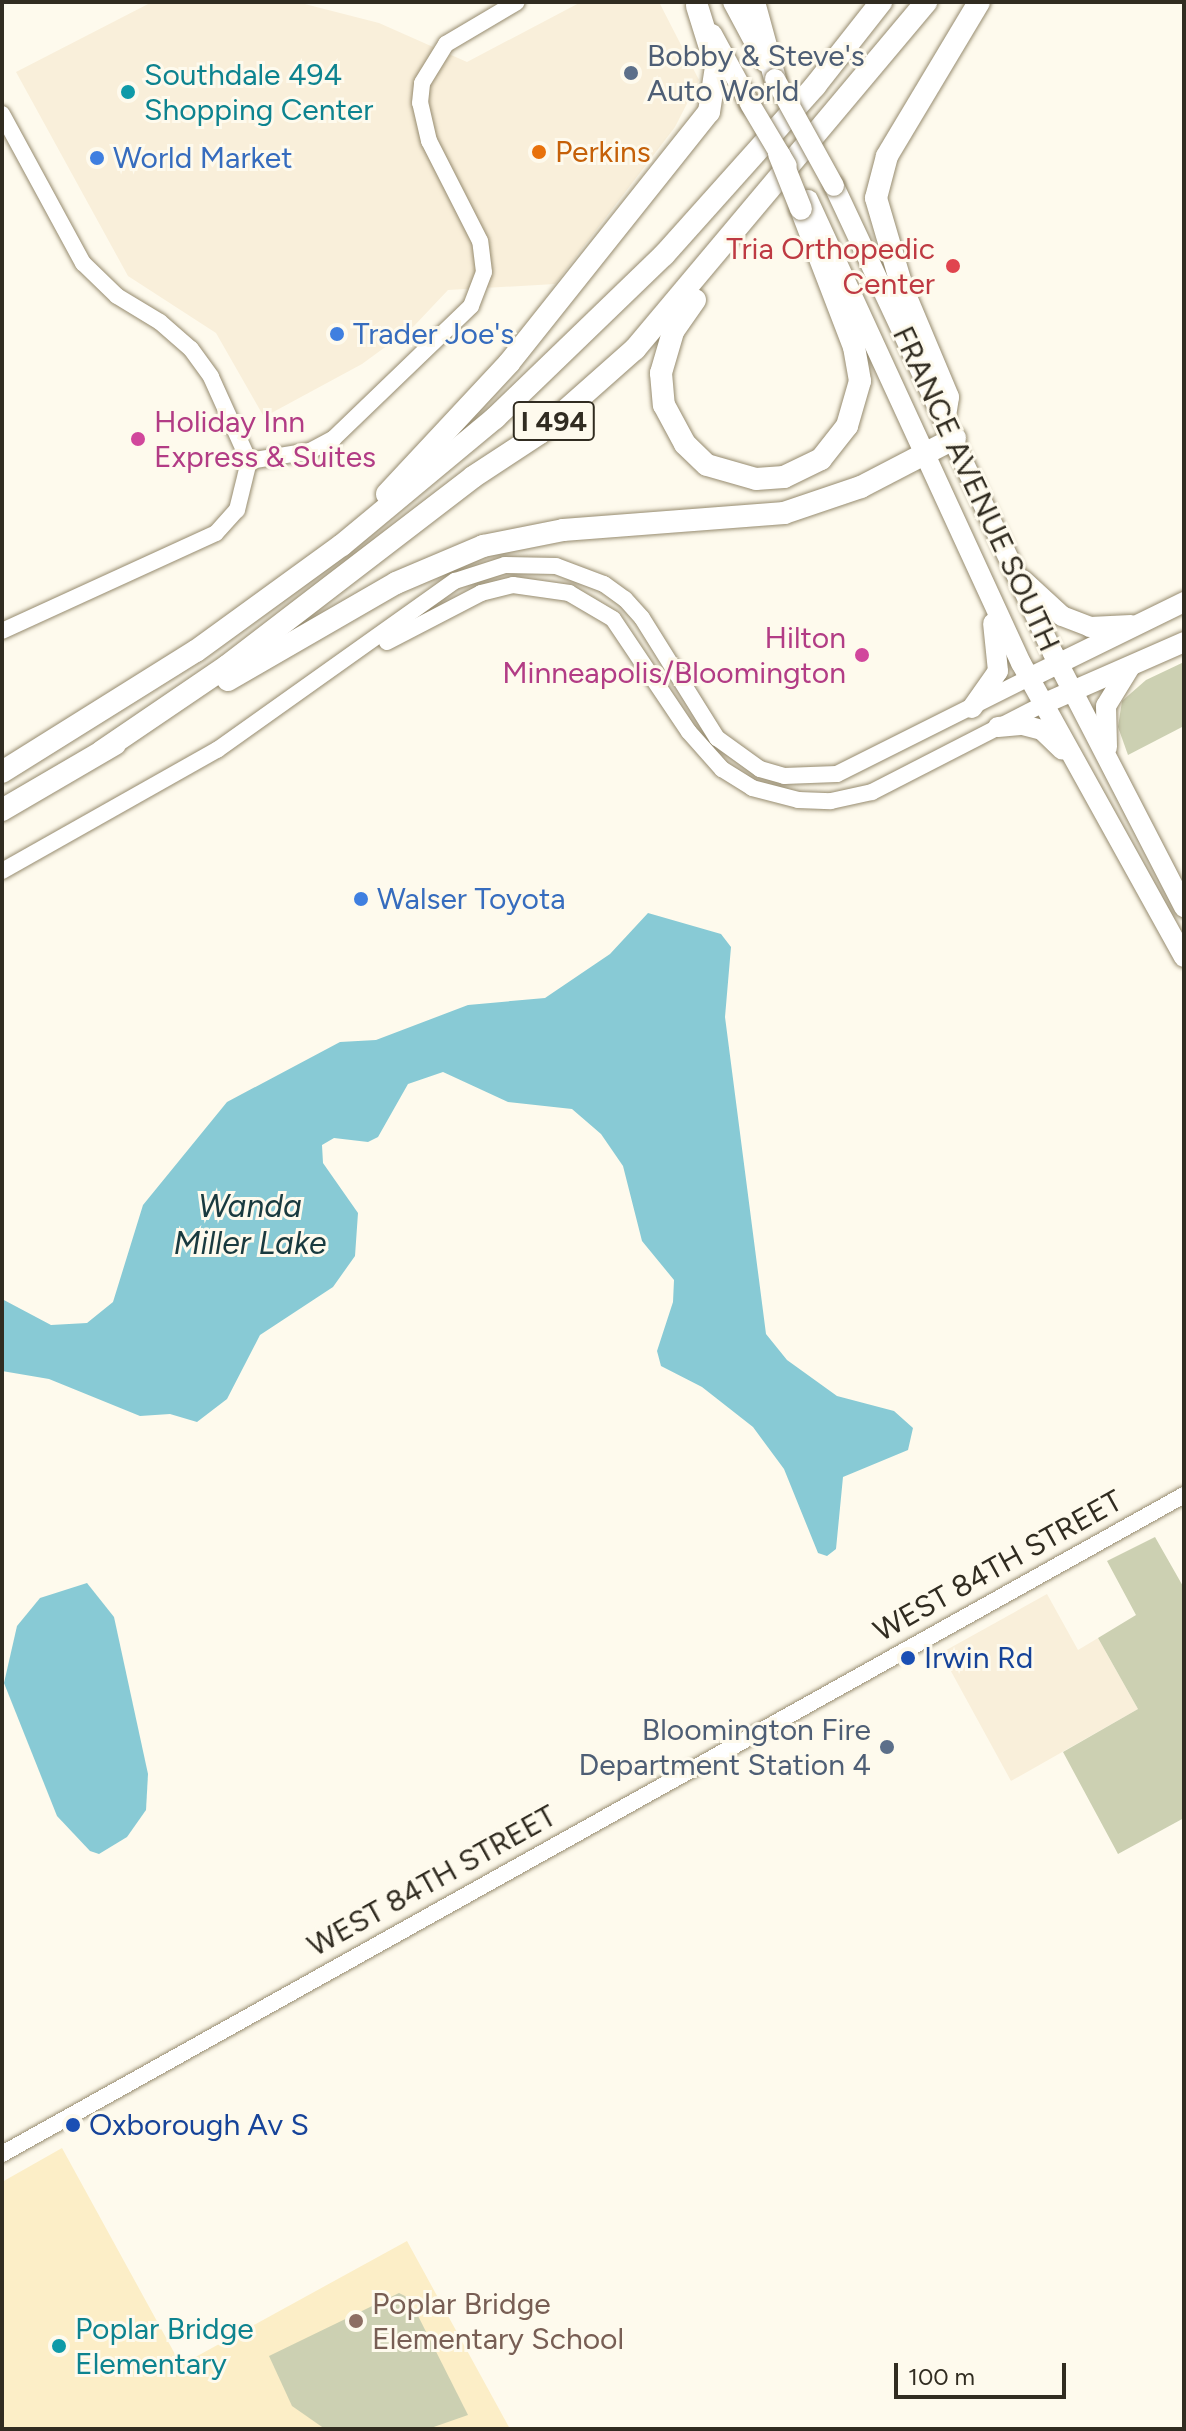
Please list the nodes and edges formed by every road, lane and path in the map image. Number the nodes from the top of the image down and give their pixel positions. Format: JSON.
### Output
{"nodes":[{"id":1,"x":517,"y":2,"type":"edge"},
{"id":2,"x":733,"y":2,"type":"edge"},
{"id":3,"x":754,"y":2,"type":"edge"},
{"id":4,"x":861,"y":2,"type":"edge"},
{"id":5,"x":881,"y":2,"type":"edge"},
{"id":6,"x":926,"y":2,"type":"edge"},
{"id":7,"x":979,"y":2,"type":"edge"},
{"id":8,"x":696,"y":4,"type":"edge"},
{"id":9,"x":775,"y":79,"type":"junction"},
{"id":10,"x":2,"y":114,"type":"edge"},
{"id":11,"x":779,"y":154,"type":"joint"},
{"id":12,"x":735,"y":178,"type":"junction"},
{"id":13,"x":779,"y":179,"type":"junction"},
{"id":14,"x":804,"y":204,"type":"junction"},
{"id":15,"x":945,"y":416,"type":"junction"},
{"id":16,"x":955,"y":438,"type":"junction"},
{"id":17,"x":925,"y":458,"type":"junction"},
{"id":18,"x":249,"y":461,"type":"junction"},
{"id":19,"x":342,"y":545,"type":"junction"},
{"id":20,"x":1016,"y":575,"type":"junction"},
{"id":21,"x":985,"y":588,"type":"junction"},
{"id":22,"x":1184,"y":602,"type":"edge"},
{"id":23,"x":1139,"y":625,"type":"junction"},
{"id":24,"x":2,"y":631,"type":"edge"},
{"id":25,"x":1184,"y":642,"type":"edge"},
{"id":26,"x":1059,"y":664,"type":"junction"},
{"id":27,"x":339,"y":667,"type":"junction"},
{"id":28,"x":1130,"y":667,"type":"junction"},
{"id":29,"x":1029,"y":678,"type":"junction"},
{"id":30,"x":1072,"y":691,"type":"junction"},
{"id":31,"x":688,"y":696,"type":"junction"},
{"id":32,"x":1043,"y":704,"type":"junction"},
{"id":33,"x":673,"y":707,"type":"junction"},
{"id":34,"x":972,"y":708,"type":"junction"},
{"id":35,"x":998,"y":727,"type":"junction"},
{"id":36,"x":102,"y":751,"type":"junction"},
{"id":37,"x":1074,"y":762,"type":"junction"},
{"id":38,"x":1110,"y":763,"type":"junction"},
{"id":39,"x":2,"y":772,"type":"edge"},
{"id":40,"x":2,"y":810,"type":"edge"},
{"id":41,"x":2,"y":871,"type":"edge"},
{"id":42,"x":1184,"y":907,"type":"edge"},
{"id":43,"x":1184,"y":957,"type":"edge"},
{"id":44,"x":1184,"y":1495,"type":"edge"},
{"id":45,"x":2,"y":2154,"type":"edge"}],
"edges":[{"from":1,"to":18,"type":"street"},
{"from":2,"to":9,"type":"main road","name":"FRANCE AVENUE SOUTH"},
{"from":3,"to":9,"type":"highway"},
{"from":4,"to":12,"type":"highway"},
{"from":5,"to":12,"type":"highway","number":"I 494"},
{"from":6,"to":13,"type":"highway","number":"I 494"},
{"from":7,"to":15,"type":"highway"},
{"from":8,"to":11,"type":"main road","bridge":true},
{"from":8,"to":19,"type":"highway"},
{"from":9,"to":15,"type":"main road","name":"FRANCE AVENUE SOUTH","bridge":true},
{"from":10,"to":18,"type":"street"},
{"from":11,"to":14,"type":"highway","bridge":true},
{"from":12,"to":19,"type":"highway","number":"I 494"},
{"from":13,"to":14,"type":"highway"},
{"from":13,"to":36,"type":"highway","number":"I 494"},
{"from":14,"to":17,"type":"main road","name":"FRANCE AVENUE SOUTH"},
{"from":15,"to":16,"type":"main road","name":"FRANCE AVENUE SOUTH"},
{"from":16,"to":17,"type":"highway"},
{"from":16,"to":20,"type":"main road","name":"FRANCE AVENUE SOUTH"},
{"from":17,"to":21,"type":"main road","name":"FRANCE AVENUE SOUTH"},
{"from":17,"to":36,"type":"highway"},
{"from":18,"to":24,"type":"street"},
{"from":19,"to":39,"type":"highway","number":"I 494"},
{"from":20,"to":23,"type":"main road"},
{"from":20,"to":26,"type":"main road","name":"FRANCE AVENUE SOUTH"},
{"from":21,"to":29,"type":"main road","name":"FRANCE AVENUE SOUTH"},
{"from":21,"to":34,"type":"main road"},
{"from":22,"to":23,"type":"main road"},
{"from":23,"to":26,"type":"main road"},
{"from":25,"to":28,"type":"main road"},
{"from":26,"to":29,"type":"main road"},
{"from":26,"to":30,"type":"main road","name":"FRANCE AVENUE SOUTH"},
{"from":27,"to":31,"type":"street"},
{"from":27,"to":33,"type":"street"},
{"from":27,"to":41,"type":"street"},
{"from":28,"to":30,"type":"main road"},
{"from":28,"to":38,"type":"main road"},
{"from":29,"to":32,"type":"main road","name":"FRANCE AVENUE SOUTH"},
{"from":29,"to":34,"type":"street"},
{"from":30,"to":32,"type":"main road"},
{"from":30,"to":38,"type":"main road","name":"FRANCE AVENUE SOUTH"},
{"from":31,"to":33,"type":"street"},
{"from":31,"to":34,"type":"street"},
{"from":32,"to":35,"type":"street"},
{"from":32,"to":37,"type":"main road","name":"FRANCE AVENUE SOUTH"},
{"from":33,"to":35,"type":"street"},
{"from":35,"to":37,"type":"main road"},
{"from":36,"to":40,"type":"highway","number":"I 494"},
{"from":37,"to":43,"type":"main road","name":"FRANCE AVENUE SOUTH"},
{"from":38,"to":42,"type":"main road","name":"FRANCE AVENUE SOUTH"},
{"from":44,"to":45,"type":"street","name":"WEST 84TH STREET"}]}
